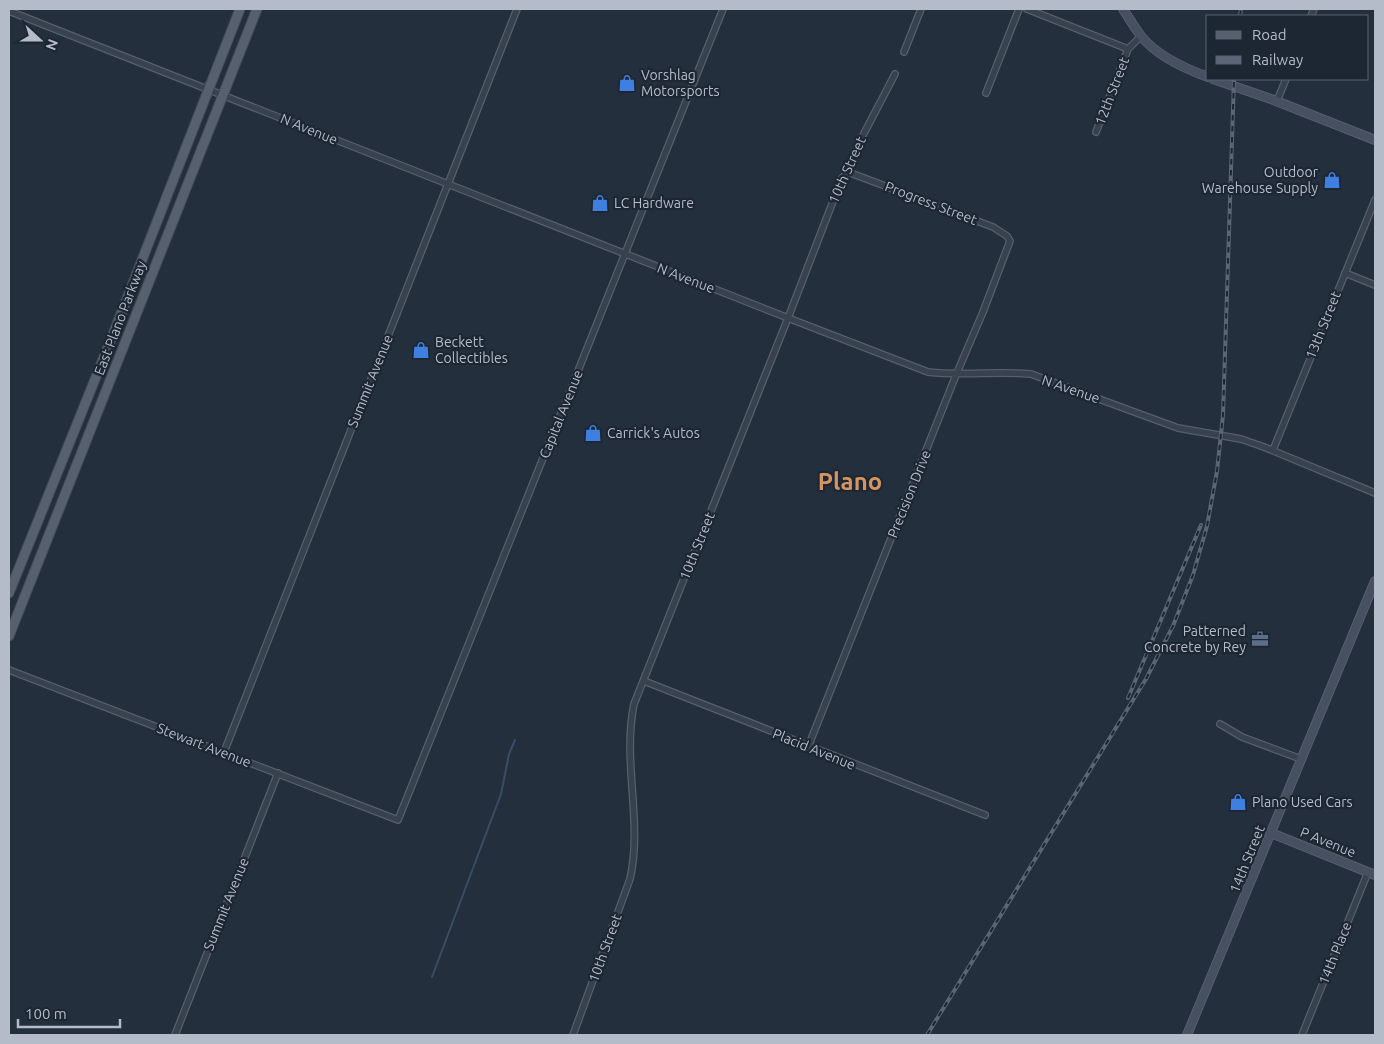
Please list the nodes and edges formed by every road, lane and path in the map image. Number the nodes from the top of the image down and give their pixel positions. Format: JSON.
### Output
{"nodes":[{"id":1,"x":240,"y":9,"type":"edge"},
{"id":2,"x":257,"y":9,"type":"edge"},
{"id":3,"x":517,"y":9,"type":"edge"},
{"id":4,"x":722,"y":9,"type":"edge"},
{"id":5,"x":921,"y":9,"type":"edge"},
{"id":6,"x":1019,"y":9,"type":"edge"},
{"id":7,"x":1027,"y":9,"type":"edge"},
{"id":8,"x":1123,"y":9,"type":"edge"},
{"id":9,"x":9,"y":11,"type":"edge"},
{"id":10,"x":1141,"y":36,"type":"junction"},
{"id":11,"x":1128,"y":49,"type":"junction"},
{"id":12,"x":904,"y":52,"type":"dead end"},
{"id":13,"x":895,"y":74,"type":"dead end"},
{"id":14,"x":1206,"y":76,"type":"edge"},
{"id":15,"x":1216,"y":80,"type":"edge"},
{"id":16,"x":1286,"y":80,"type":"edge"},
{"id":17,"x":209,"y":89,"type":"junction"},
{"id":18,"x":986,"y":93,"type":"dead end"},
{"id":19,"x":222,"y":94,"type":"junction"},
{"id":20,"x":1276,"y":101,"type":"junction"},
{"id":21,"x":1096,"y":132,"type":"dead end"},
{"id":22,"x":1375,"y":140,"type":"edge"},
{"id":23,"x":848,"y":172,"type":"junction"},
{"id":24,"x":448,"y":183,"type":"junction"},
{"id":25,"x":167,"y":196,"type":"junction"},
{"id":26,"x":1375,"y":200,"type":"edge"},
{"id":27,"x":181,"y":201,"type":"junction"},
{"id":28,"x":1010,"y":241,"type":"joint"},
{"id":29,"x":148,"y":245,"type":"junction"},
{"id":30,"x":161,"y":251,"type":"junction"},
{"id":31,"x":625,"y":254,"type":"junction"},
{"id":32,"x":1344,"y":273,"type":"junction"},
{"id":33,"x":1375,"y":285,"type":"edge"},
{"id":34,"x":788,"y":318,"type":"junction"},
{"id":35,"x":110,"y":342,"type":"junction"},
{"id":36,"x":123,"y":348,"type":"junction"},
{"id":37,"x":956,"y":374,"type":"junction"},
{"id":38,"x":1273,"y":450,"type":"junction"},
{"id":39,"x":60,"y":466,"type":"junction"},
{"id":40,"x":75,"y":473,"type":"junction"},
{"id":41,"x":1375,"y":493,"type":"edge"},
{"id":42,"x":1375,"y":582,"type":"edge"},
{"id":43,"x":9,"y":594,"type":"edge"},
{"id":44,"x":9,"y":636,"type":"edge"},
{"id":45,"x":9,"y":670,"type":"edge"},
{"id":46,"x":644,"y":681,"type":"junction"},
{"id":47,"x":1220,"y":724,"type":"dead end"},
{"id":48,"x":808,"y":746,"type":"junction"},
{"id":49,"x":224,"y":752,"type":"junction"},
{"id":50,"x":1302,"y":759,"type":"junction"},
{"id":51,"x":278,"y":773,"type":"junction"},
{"id":52,"x":985,"y":815,"type":"dead end"},
{"id":53,"x":398,"y":820,"type":"joint"},
{"id":54,"x":1271,"y":833,"type":"junction"},
{"id":55,"x":1372,"y":873,"type":"edge"},
{"id":56,"x":175,"y":1035,"type":"edge"},
{"id":57,"x":573,"y":1035,"type":"edge"},
{"id":58,"x":1187,"y":1035,"type":"edge"},
{"id":59,"x":1302,"y":1035,"type":"edge"}],
"edges":[{"from":1,"to":17,"type":"main road","name":"East Plano Parkway"},
{"from":2,"to":19,"type":"main road","name":"East Plano Parkway"},
{"from":3,"to":24,"type":"street","name":"Summit Avenue"},
{"from":4,"to":31,"type":"street","name":"Capital Avenue"},
{"from":5,"to":12,"type":"street"},
{"from":6,"to":18,"type":"street"},
{"from":7,"to":11,"type":"street"},
{"from":8,"to":10,"type":"main road"},
{"from":9,"to":17,"type":"street","name":"N Avenue"},
{"from":10,"to":11,"type":"street"},
{"from":10,"to":14,"type":"main road"},
{"from":11,"to":21,"type":"street","name":"12th Street"},
{"from":13,"to":23,"type":"street","name":"10th Street"},
{"from":15,"to":20,"type":"main road"},
{"from":16,"to":20,"type":"street"},
{"from":17,"to":19,"type":"street","name":"N Avenue"},
{"from":17,"to":25,"type":"main road","name":"East Plano Parkway"},
{"from":19,"to":24,"type":"street","name":"N Avenue"},
{"from":19,"to":27,"type":"main road","name":"East Plano Parkway"},
{"from":20,"to":22,"type":"main road"},
{"from":23,"to":28,"type":"street","name":"Progress Street"},
{"from":23,"to":34,"type":"street","name":"10th Street"},
{"from":24,"to":31,"type":"street","name":"N Avenue"},
{"from":24,"to":49,"type":"street","name":"Summit Avenue"},
{"from":25,"to":27,"type":"main road"},
{"from":25,"to":29,"type":"main road","name":"East Plano Parkway"},
{"from":26,"to":32,"type":"street","name":"13th Street"},
{"from":27,"to":30,"type":"main road","name":"East Plano Parkway"},
{"from":28,"to":37,"type":"street","name":"Precision Drive"},
{"from":29,"to":30,"type":"main road"},
{"from":29,"to":35,"type":"main road","name":"East Plano Parkway"},
{"from":30,"to":36,"type":"main road","name":"East Plano Parkway"},
{"from":31,"to":34,"type":"street","name":"N Avenue"},
{"from":31,"to":53,"type":"street","name":"Capital Avenue"},
{"from":32,"to":33,"type":"street"},
{"from":32,"to":38,"type":"street","name":"13th Street"},
{"from":34,"to":37,"type":"street","name":"N Avenue"},
{"from":34,"to":46,"type":"street","name":"10th Street"},
{"from":35,"to":36,"type":"main road"},
{"from":35,"to":39,"type":"main road","name":"East Plano Parkway"},
{"from":36,"to":40,"type":"main road","name":"East Plano Parkway"},
{"from":37,"to":38,"type":"street","name":"N Avenue"},
{"from":37,"to":48,"type":"street","name":"Precision Drive"},
{"from":38,"to":41,"type":"street","name":"N Avenue"},
{"from":39,"to":40,"type":"main road"},
{"from":39,"to":43,"type":"main road","name":"East Plano Parkway"},
{"from":40,"to":44,"type":"main road","name":"East Plano Parkway"},
{"from":42,"to":50,"type":"main road","name":"14th Street"},
{"from":45,"to":49,"type":"street","name":"Stewart Avenue"},
{"from":46,"to":48,"type":"street","name":"Placid Avenue"},
{"from":46,"to":57,"type":"street","name":"10th Street"},
{"from":47,"to":50,"type":"street"},
{"from":48,"to":52,"type":"street","name":"Placid Avenue"},
{"from":49,"to":51,"type":"street","name":"Stewart Avenue"},
{"from":50,"to":54,"type":"main road","name":"14th Street"},
{"from":51,"to":53,"type":"street","name":"Stewart Avenue"},
{"from":51,"to":56,"type":"street","name":"Summit Avenue"},
{"from":54,"to":55,"type":"main road","name":"P Avenue"},
{"from":54,"to":58,"type":"main road","name":"14th Street"},
{"from":55,"to":59,"type":"street","name":"14th Place"}]}
